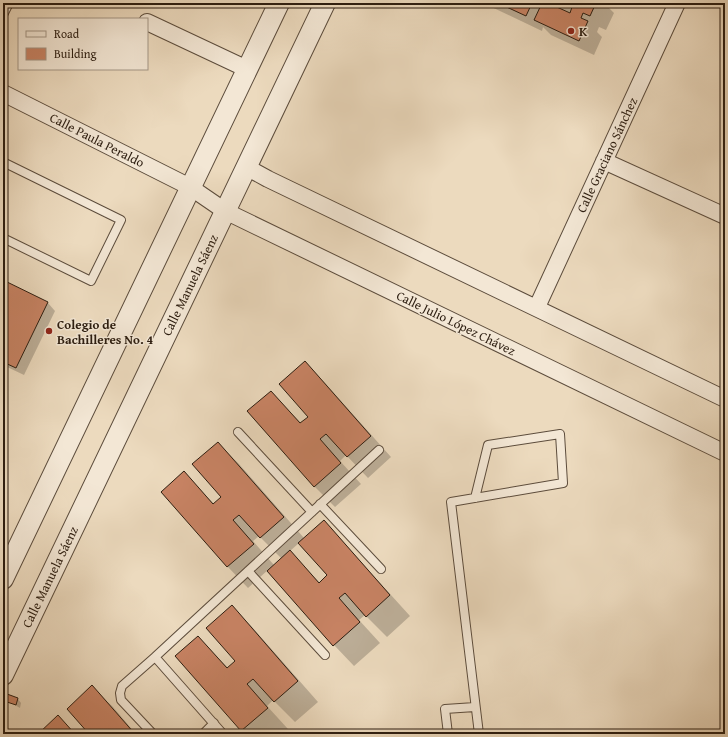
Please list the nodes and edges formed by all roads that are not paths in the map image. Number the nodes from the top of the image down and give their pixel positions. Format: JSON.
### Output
{"nodes":[{"id":1,"x":9,"y":3,"type":"edge"},
{"id":2,"x":279,"y":3,"type":"edge"},
{"id":3,"x":324,"y":3,"type":"edge"},
{"id":4,"x":676,"y":3,"type":"edge"},
{"id":5,"x":3,"y":15,"type":"edge"},
{"id":6,"x":148,"y":22,"type":"edge"},
{"id":7,"x":247,"y":69,"type":"junction"},
{"id":8,"x":3,"y":93,"type":"edge"},
{"id":9,"x":604,"y":161,"type":"junction"},
{"id":10,"x":3,"y":162,"type":"edge"},
{"id":11,"x":246,"y":167,"type":"junction"},
{"id":12,"x":190,"y":187,"type":"junction"},
{"id":13,"x":225,"y":211,"type":"junction"},
{"id":14,"x":725,"y":216,"type":"edge"},
{"id":15,"x":3,"y":238,"type":"edge"},
{"id":16,"x":537,"y":307,"type":"junction"},
{"id":17,"x":725,"y":399,"type":"edge"},
{"id":18,"x":238,"y":432,"type":"dead end"},
{"id":19,"x":379,"y":450,"type":"dead end"},
{"id":20,"x":725,"y":453,"type":"edge"},
{"id":21,"x":475,"y":498,"type":"junction"},
{"id":22,"x":320,"y":504,"type":"junction"},
{"id":23,"x":312,"y":512,"type":"junction"},
{"id":24,"x":381,"y":569,"type":"dead end"},
{"id":25,"x":248,"y":571,"type":"junction"},
{"id":26,"x":3,"y":579,"type":"edge"},
{"id":27,"x":325,"y":655,"type":"dead end"},
{"id":28,"x":155,"y":657,"type":"junction"},
{"id":29,"x":3,"y":675,"type":"edge"},
{"id":30,"x":475,"y":707,"type":"junction"},
{"id":31,"x":214,"y":723,"type":"junction"},
{"id":32,"x":153,"y":734,"type":"edge"},
{"id":33,"x":203,"y":734,"type":"edge"},
{"id":34,"x":223,"y":734,"type":"edge"},
{"id":35,"x":448,"y":734,"type":"edge"},
{"id":36,"x":479,"y":734,"type":"edge"}],
"edges":[{"from":1,"to":5,"type":"lane"},
{"from":2,"to":7,"type":"street"},
{"from":3,"to":11,"type":"street","name":"Calle Manuela Sáenz"},
{"from":4,"to":9,"type":"street","name":"Calle Graciano Sánchez"},
{"from":6,"to":7,"type":"street"},
{"from":7,"to":12,"type":"street"},
{"from":8,"to":12,"type":"street","name":"Calle Paula Peraldo"},
{"from":9,"to":14,"type":"street"},
{"from":9,"to":16,"type":"street","name":"Calle Graciano Sánchez"},
{"from":10,"to":15,"type":"lane"},
{"from":11,"to":13,"type":"street","name":"Calle Manuela Sáenz"},
{"from":11,"to":16,"type":"street"},
{"from":12,"to":13,"type":"street","name":"Calle Julio López Chávez"},
{"from":12,"to":26,"type":"street"},
{"from":13,"to":20,"type":"street","name":"Calle Julio López Chávez"},
{"from":13,"to":29,"type":"street","name":"Calle Manuela Sáenz"},
{"from":16,"to":17,"type":"street"},
{"from":18,"to":23,"type":"lane"},
{"from":19,"to":22,"type":"lane"},
{"from":21,"to":21,"type":"lane"},
{"from":21,"to":30,"type":"lane"},
{"from":22,"to":23,"type":"lane"},
{"from":22,"to":24,"type":"lane"},
{"from":23,"to":25,"type":"lane"},
{"from":25,"to":27,"type":"lane"},
{"from":25,"to":28,"type":"lane"},
{"from":28,"to":31,"type":"lane"},
{"from":28,"to":32,"type":"lane"},
{"from":30,"to":35,"type":"lane"},
{"from":30,"to":36,"type":"lane"},
{"from":31,"to":33,"type":"lane"},
{"from":31,"to":34,"type":"lane"}]}
